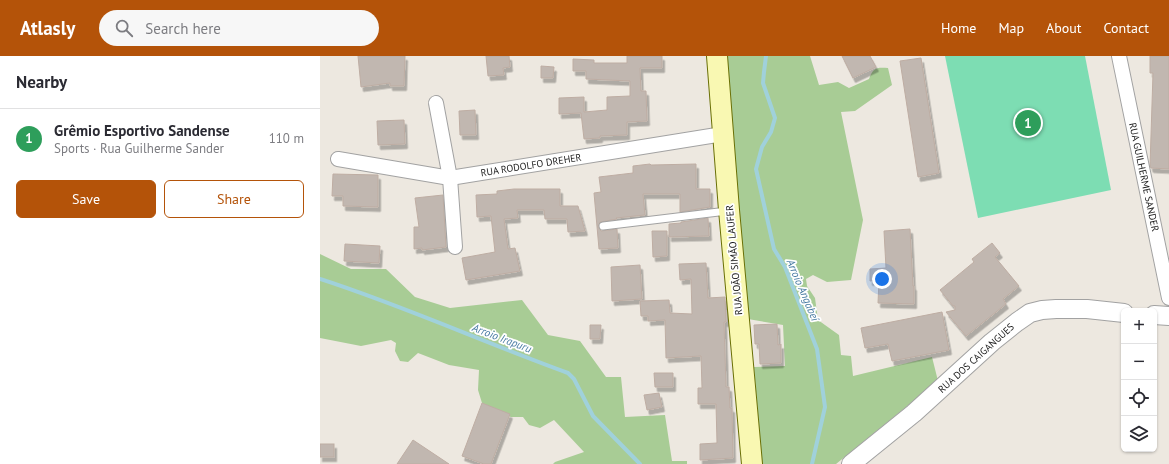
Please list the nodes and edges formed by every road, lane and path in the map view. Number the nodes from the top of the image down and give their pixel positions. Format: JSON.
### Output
{"nodes":[{"id":1,"x":717,"y":56,"type":"edge"},
{"id":2,"x":1119,"y":56,"type":"edge"},
{"id":3,"x":436,"y":103,"type":"dead end"},
{"id":4,"x":723,"y":134,"type":"junction"},
{"id":5,"x":338,"y":159,"type":"dead end"},
{"id":6,"x":450,"y":178,"type":"junction"},
{"id":7,"x":729,"y":210,"type":"junction"},
{"id":8,"x":603,"y":226,"type":"dead end"},
{"id":9,"x":455,"y":247,"type":"dead end"},
{"id":10,"x":1169,"y":298,"type":"edge"},
{"id":11,"x":1121,"y":312,"type":"edge"},
{"id":12,"x":1157,"y":315,"type":"edge"},
{"id":13,"x":1169,"y":316,"type":"edge"},
{"id":14,"x":857,"y":462,"type":"edge"},
{"id":15,"x":752,"y":464,"type":"edge"}],
"edges":[{"from":1,"to":4,"type":"main road","name":"RUA JOÃO SIMÃO LAUFER"},
{"from":2,"to":10,"type":"street","name":"RUA GUILHERME SANDER"},
{"from":3,"to":6,"type":"street"},
{"from":4,"to":6,"type":"street","name":"RUA RODOLFO DREHER"},
{"from":4,"to":7,"type":"main road","name":"RUA JOÃO SIMÃO LAUFER"},
{"from":5,"to":6,"type":"street","name":"RUA RODOLFO DREHER"},
{"from":6,"to":9,"type":"street"},
{"from":7,"to":8,"type":"lane"},
{"from":7,"to":15,"type":"main road","name":"RUA JOÃO SIMÃO LAUFER"},
{"from":11,"to":14,"type":"street","name":"RUA DOS CAIGANGUES"},
{"from":12,"to":13,"type":"street"}]}
